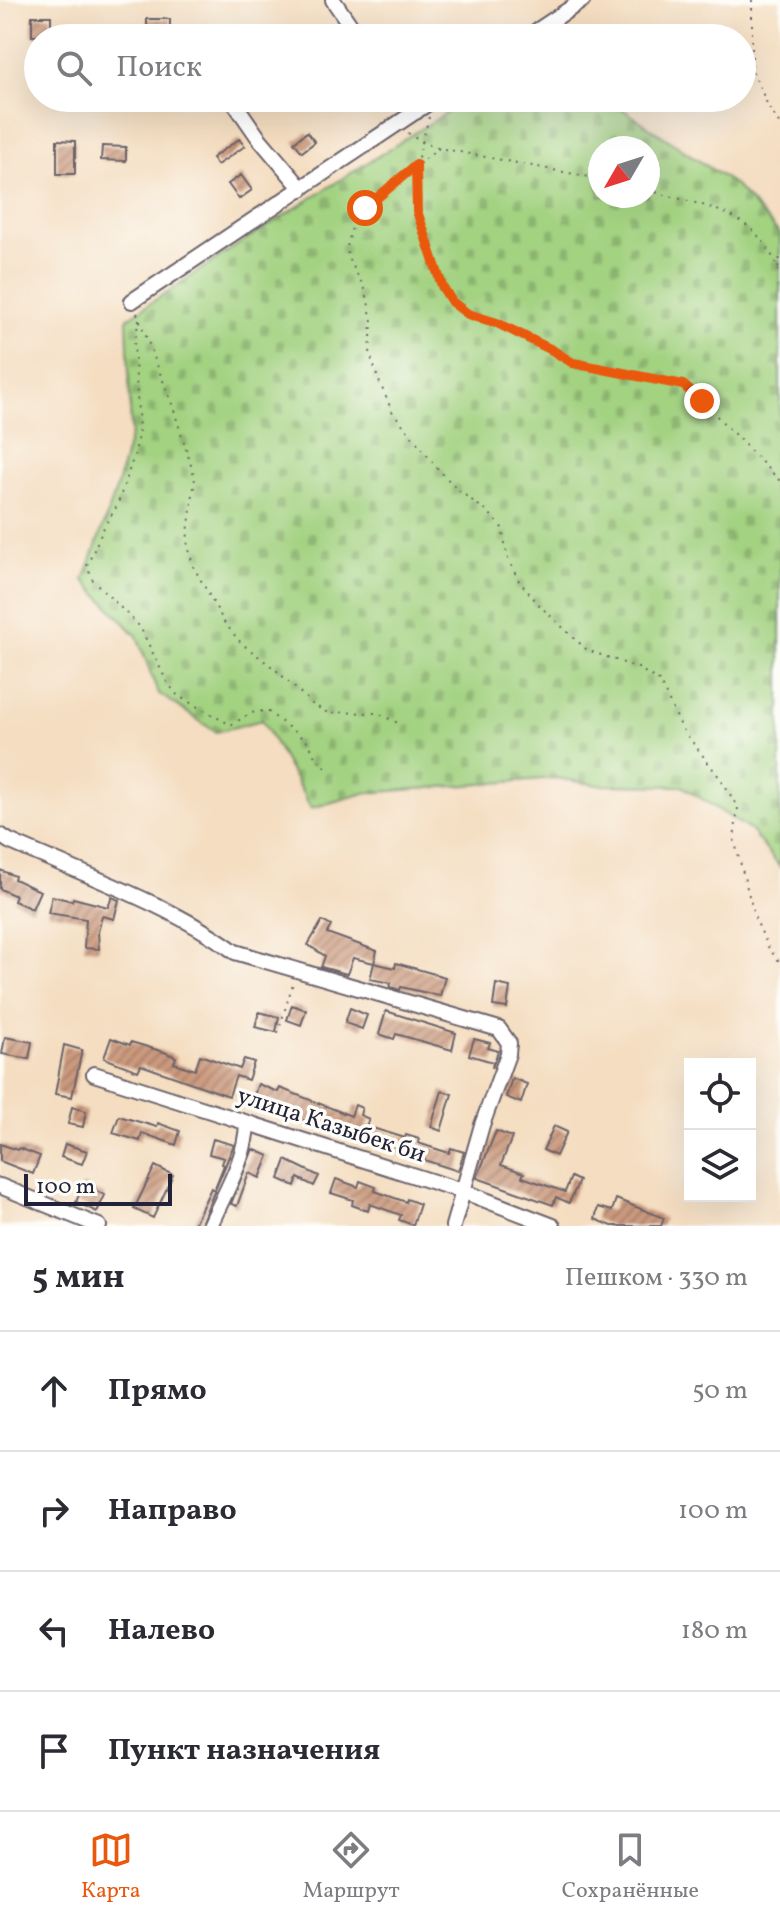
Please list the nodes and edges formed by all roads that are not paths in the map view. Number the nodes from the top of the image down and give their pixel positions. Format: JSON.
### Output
{"nodes":[{"id":1,"x":333,"y":0,"type":"edge"},
{"id":2,"x":583,"y":0,"type":"edge"},
{"id":3,"x":349,"y":24,"type":"edge"},
{"id":4,"x":547,"y":24,"type":"edge"},
{"id":5,"x":241,"y":112,"type":"edge"},
{"id":6,"x":416,"y":112,"type":"edge"},
{"id":7,"x":302,"y":189,"type":"junction"},
{"id":8,"x":132,"y":301,"type":"road end"},
{"id":9,"x":3,"y":838,"type":"edge"},
{"id":10,"x":94,"y":1074,"type":"dead end"},
{"id":11,"x":247,"y":1123,"type":"junction"},
{"id":12,"x":0,"y":1186,"type":"edge"},
{"id":13,"x":462,"y":1191,"type":"junction"},
{"id":14,"x":99,"y":1226,"type":"edge"},
{"id":15,"x":210,"y":1226,"type":"edge"},
{"id":16,"x":453,"y":1226,"type":"edge"},
{"id":17,"x":553,"y":1226,"type":"edge"}],
"edges":[{"from":1,"to":3,"type":"street"},
{"from":2,"to":4,"type":"street"},
{"from":5,"to":7,"type":"street"},
{"from":6,"to":7,"type":"street"},
{"from":7,"to":8,"type":"street"},
{"from":9,"to":13,"type":"street"},
{"from":10,"to":11,"type":"street","name":"улица Казыбек би"},
{"from":11,"to":13,"type":"street","name":"улица Казыбек би"},
{"from":11,"to":15,"type":"street"},
{"from":12,"to":14,"type":"street"},
{"from":13,"to":16,"type":"street"},
{"from":13,"to":17,"type":"street","name":"улица Казыбек би"}]}
